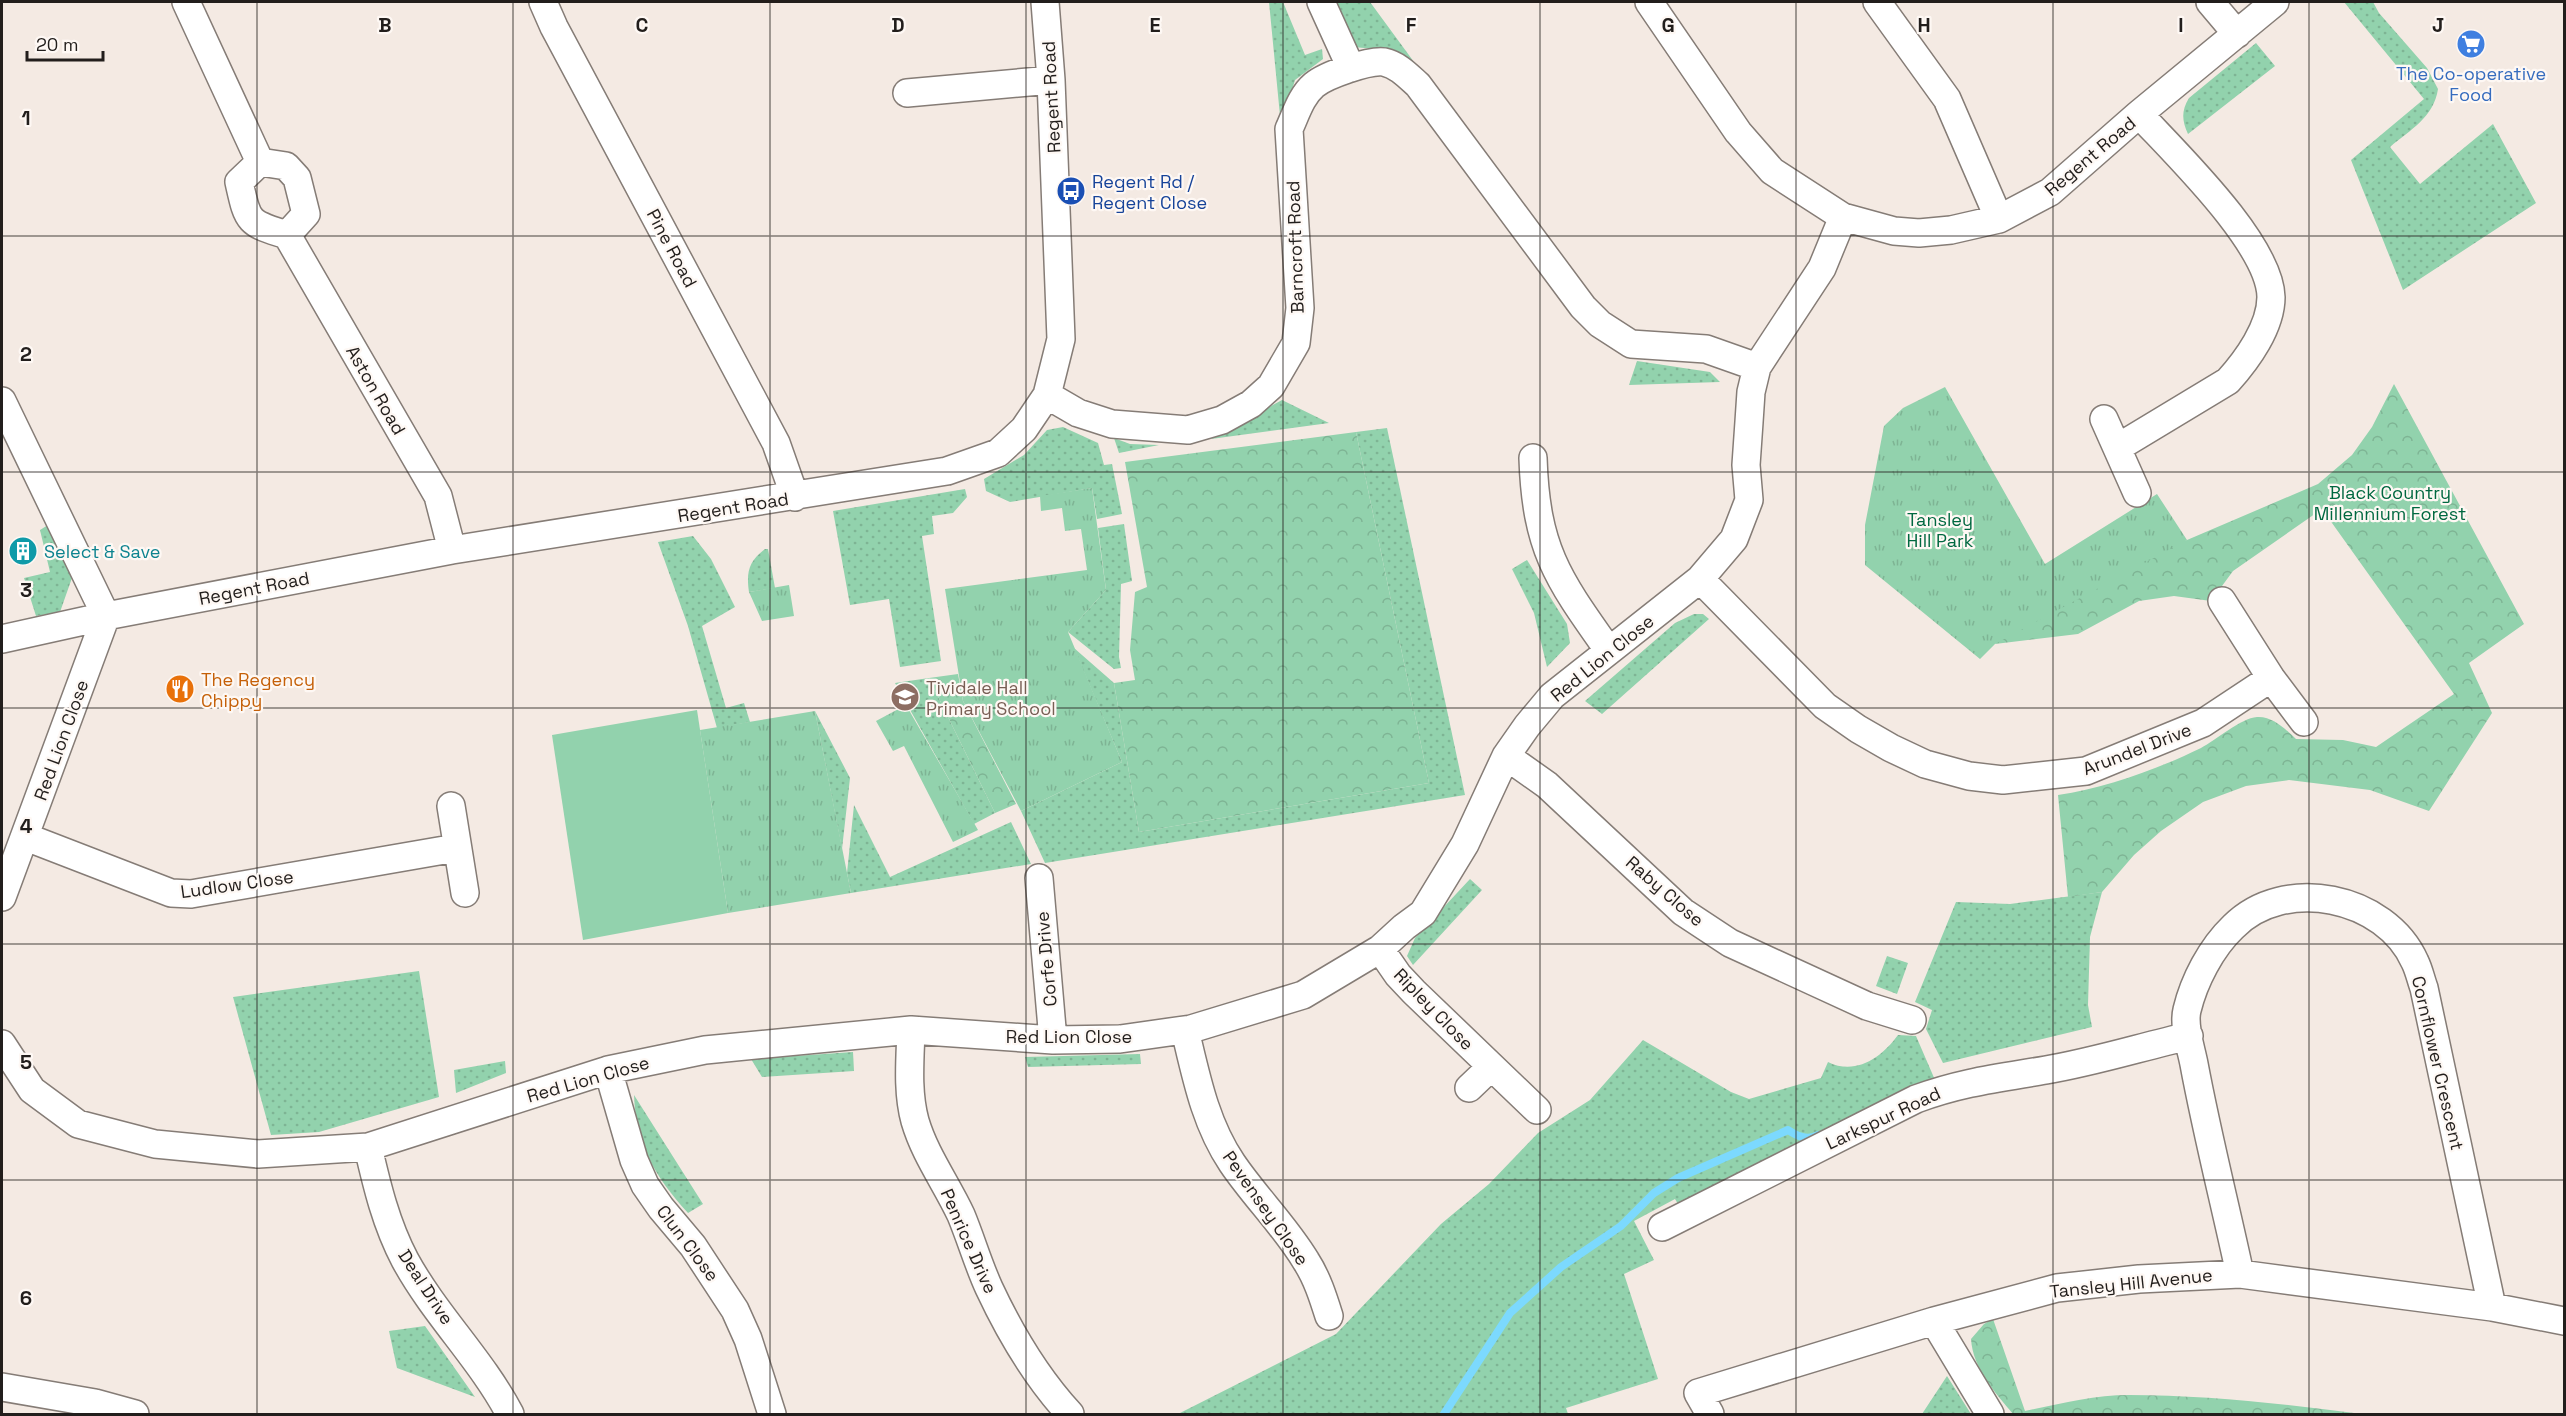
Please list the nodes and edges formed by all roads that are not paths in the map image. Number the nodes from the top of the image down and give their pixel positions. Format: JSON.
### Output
{"nodes":[{"id":1,"x":186,"y":2,"type":"edge"},
{"id":2,"x":543,"y":2,"type":"edge"},
{"id":3,"x":1045,"y":2,"type":"edge"},
{"id":4,"x":1321,"y":2,"type":"edge"},
{"id":5,"x":1649,"y":2,"type":"edge"},
{"id":6,"x":1877,"y":2,"type":"edge"},
{"id":7,"x":2210,"y":2,"type":"edge"},
{"id":8,"x":2275,"y":2,"type":"edge"},
{"id":9,"x":2237,"y":34,"type":"junction"},
{"id":10,"x":1351,"y":68,"type":"junction"},
{"id":11,"x":1051,"y":80,"type":"junction"},
{"id":12,"x":907,"y":93,"type":"dead end"},
{"id":13,"x":2139,"y":114,"type":"junction"},
{"id":14,"x":260,"y":162,"type":"junction"},
{"id":15,"x":1843,"y":217,"type":"junction"},
{"id":16,"x":1999,"y":219,"type":"junction"},
{"id":17,"x":287,"y":234,"type":"junction"},
{"id":18,"x":1757,"y":367,"type":"junction"},
{"id":19,"x":1047,"y":395,"type":"junction"},
{"id":20,"x":2,"y":401,"type":"edge"},
{"id":21,"x":2104,"y":418,"type":"dead end"},
{"id":22,"x":2117,"y":448,"type":"junction"},
{"id":23,"x":1533,"y":458,"type":"dead end"},
{"id":24,"x":2137,"y":493,"type":"dead end"},
{"id":25,"x":795,"y":498,"type":"junction"},
{"id":26,"x":452,"y":550,"type":"junction"},
{"id":27,"x":1700,"y":579,"type":"junction"},
{"id":28,"x":2222,"y":601,"type":"dead end"},
{"id":29,"x":106,"y":616,"type":"junction"},
{"id":30,"x":2,"y":639,"type":"edge"},
{"id":31,"x":1609,"y":651,"type":"junction"},
{"id":32,"x":2271,"y":678,"type":"junction"},
{"id":33,"x":2304,"y":722,"type":"dead end"},
{"id":34,"x":1506,"y":756,"type":"junction"},
{"id":35,"x":451,"y":806,"type":"dead end"},
{"id":36,"x":26,"y":837,"type":"junction"},
{"id":37,"x":456,"y":848,"type":"junction"},
{"id":38,"x":1039,"y":878,"type":"dead end"},
{"id":39,"x":4,"y":882,"type":"edge"},
{"id":40,"x":465,"y":893,"type":"dead end"},
{"id":41,"x":1380,"y":949,"type":"junction"},
{"id":42,"x":1912,"y":1020,"type":"dead end"},
{"id":43,"x":911,"y":1030,"type":"junction"},
{"id":44,"x":1185,"y":1030,"type":"junction"},
{"id":45,"x":2189,"y":1036,"type":"junction"},
{"id":46,"x":1053,"y":1040,"type":"junction"},
{"id":47,"x":2,"y":1044,"type":"edge"},
{"id":48,"x":1491,"y":1068,"type":"junction"},
{"id":49,"x":608,"y":1070,"type":"junction"},
{"id":50,"x":1469,"y":1088,"type":"dead end"},
{"id":51,"x":1537,"y":1110,"type":"dead end"},
{"id":52,"x":368,"y":1147,"type":"junction"},
{"id":53,"x":1662,"y":1227,"type":"dead end"},
{"id":54,"x":2240,"y":1274,"type":"junction"},
{"id":55,"x":2492,"y":1308,"type":"junction"},
{"id":56,"x":1329,"y":1316,"type":"dead end"},
{"id":57,"x":2565,"y":1321,"type":"edge"},
{"id":58,"x":1934,"y":1322,"type":"junction"},
{"id":59,"x":2,"y":1387,"type":"edge"},
{"id":60,"x":1061,"y":1411,"type":"edge"},
{"id":61,"x":135,"y":1414,"type":"edge"},
{"id":62,"x":510,"y":1414,"type":"edge"},
{"id":63,"x":772,"y":1414,"type":"edge"},
{"id":64,"x":1710,"y":1414,"type":"edge"},
{"id":65,"x":1989,"y":1414,"type":"edge"}],
"edges":[{"from":1,"to":14,"type":"street"},
{"from":2,"to":25,"type":"street","name":"Pine Road"},
{"from":3,"to":11,"type":"street","name":"Regent Road"},
{"from":4,"to":10,"type":"street"},
{"from":5,"to":15,"type":"street","name":"Regent Road"},
{"from":6,"to":16,"type":"street"},
{"from":7,"to":9,"type":"street"},
{"from":8,"to":9,"type":"street","name":"Regent Road"},
{"from":9,"to":13,"type":"street","name":"Regent Road"},
{"from":10,"to":18,"type":"street","name":"Barncroft Road"},
{"from":10,"to":19,"type":"street","name":"Barncroft Road"},
{"from":11,"to":12,"type":"street"},
{"from":11,"to":19,"type":"street","name":"Regent Road"},
{"from":13,"to":16,"type":"street","name":"Regent Road"},
{"from":13,"to":22,"type":"street"},
{"from":14,"to":17,"type":"street"},
{"from":14,"to":17,"type":"street"},
{"from":15,"to":16,"type":"street","name":"Regent Road"},
{"from":15,"to":18,"type":"street","name":"Red Lion Close"},
{"from":17,"to":26,"type":"street","name":"Aston Road"},
{"from":18,"to":27,"type":"street","name":"Red Lion Close"},
{"from":19,"to":25,"type":"street","name":"Regent Road"},
{"from":20,"to":29,"type":"street"},
{"from":21,"to":22,"type":"street"},
{"from":22,"to":24,"type":"street"},
{"from":23,"to":31,"type":"street"},
{"from":25,"to":26,"type":"street","name":"Regent Road"},
{"from":26,"to":29,"type":"street","name":"Regent Road"},
{"from":27,"to":31,"type":"street","name":"Red Lion Close"},
{"from":27,"to":32,"type":"street","name":"Arundel Drive"},
{"from":28,"to":32,"type":"street"},
{"from":29,"to":30,"type":"street","name":"Regent Road"},
{"from":29,"to":36,"type":"street","name":"Red Lion Close"},
{"from":31,"to":34,"type":"street","name":"Red Lion Close"},
{"from":32,"to":33,"type":"street"},
{"from":34,"to":41,"type":"street","name":"Red Lion Close"},
{"from":34,"to":42,"type":"street","name":"Raby Close"},
{"from":35,"to":37,"type":"street"},
{"from":36,"to":37,"type":"street","name":"Ludlow Close"},
{"from":36,"to":39,"type":"street","name":"Red Lion Close"},
{"from":37,"to":40,"type":"street"},
{"from":38,"to":46,"type":"street","name":"Corfe Drive"},
{"from":41,"to":44,"type":"street","name":"Red Lion Close"},
{"from":41,"to":48,"type":"street","name":"Ripley Close"},
{"from":43,"to":46,"type":"street","name":"Red Lion Close"},
{"from":43,"to":49,"type":"street","name":"Red Lion Close"},
{"from":43,"to":60,"type":"street","name":"Penrice Drive"},
{"from":44,"to":46,"type":"street","name":"Red Lion Close"},
{"from":44,"to":56,"type":"street","name":"Pevensey Close"},
{"from":45,"to":53,"type":"street","name":"Larkspur Road"},
{"from":45,"to":54,"type":"street","name":"Cornflower Crescent"},
{"from":45,"to":55,"type":"street","name":"Cornflower Crescent"},
{"from":47,"to":52,"type":"street","name":"Red Lion Close"},
{"from":48,"to":50,"type":"street"},
{"from":48,"to":51,"type":"street","name":"Ripley Close"},
{"from":49,"to":52,"type":"street","name":"Red Lion Close"},
{"from":49,"to":63,"type":"street","name":"Clun Close"},
{"from":52,"to":62,"type":"street","name":"Deal Drive"},
{"from":54,"to":55,"type":"street","name":"Tansley Hill Avenue"},
{"from":54,"to":58,"type":"street","name":"Tansley Hill Avenue"},
{"from":55,"to":57,"type":"street","name":"Tansley Hill Avenue"},
{"from":58,"to":64,"type":"street","name":"Tansley Hill Avenue"},
{"from":58,"to":65,"type":"street"},
{"from":59,"to":61,"type":"street"}]}
